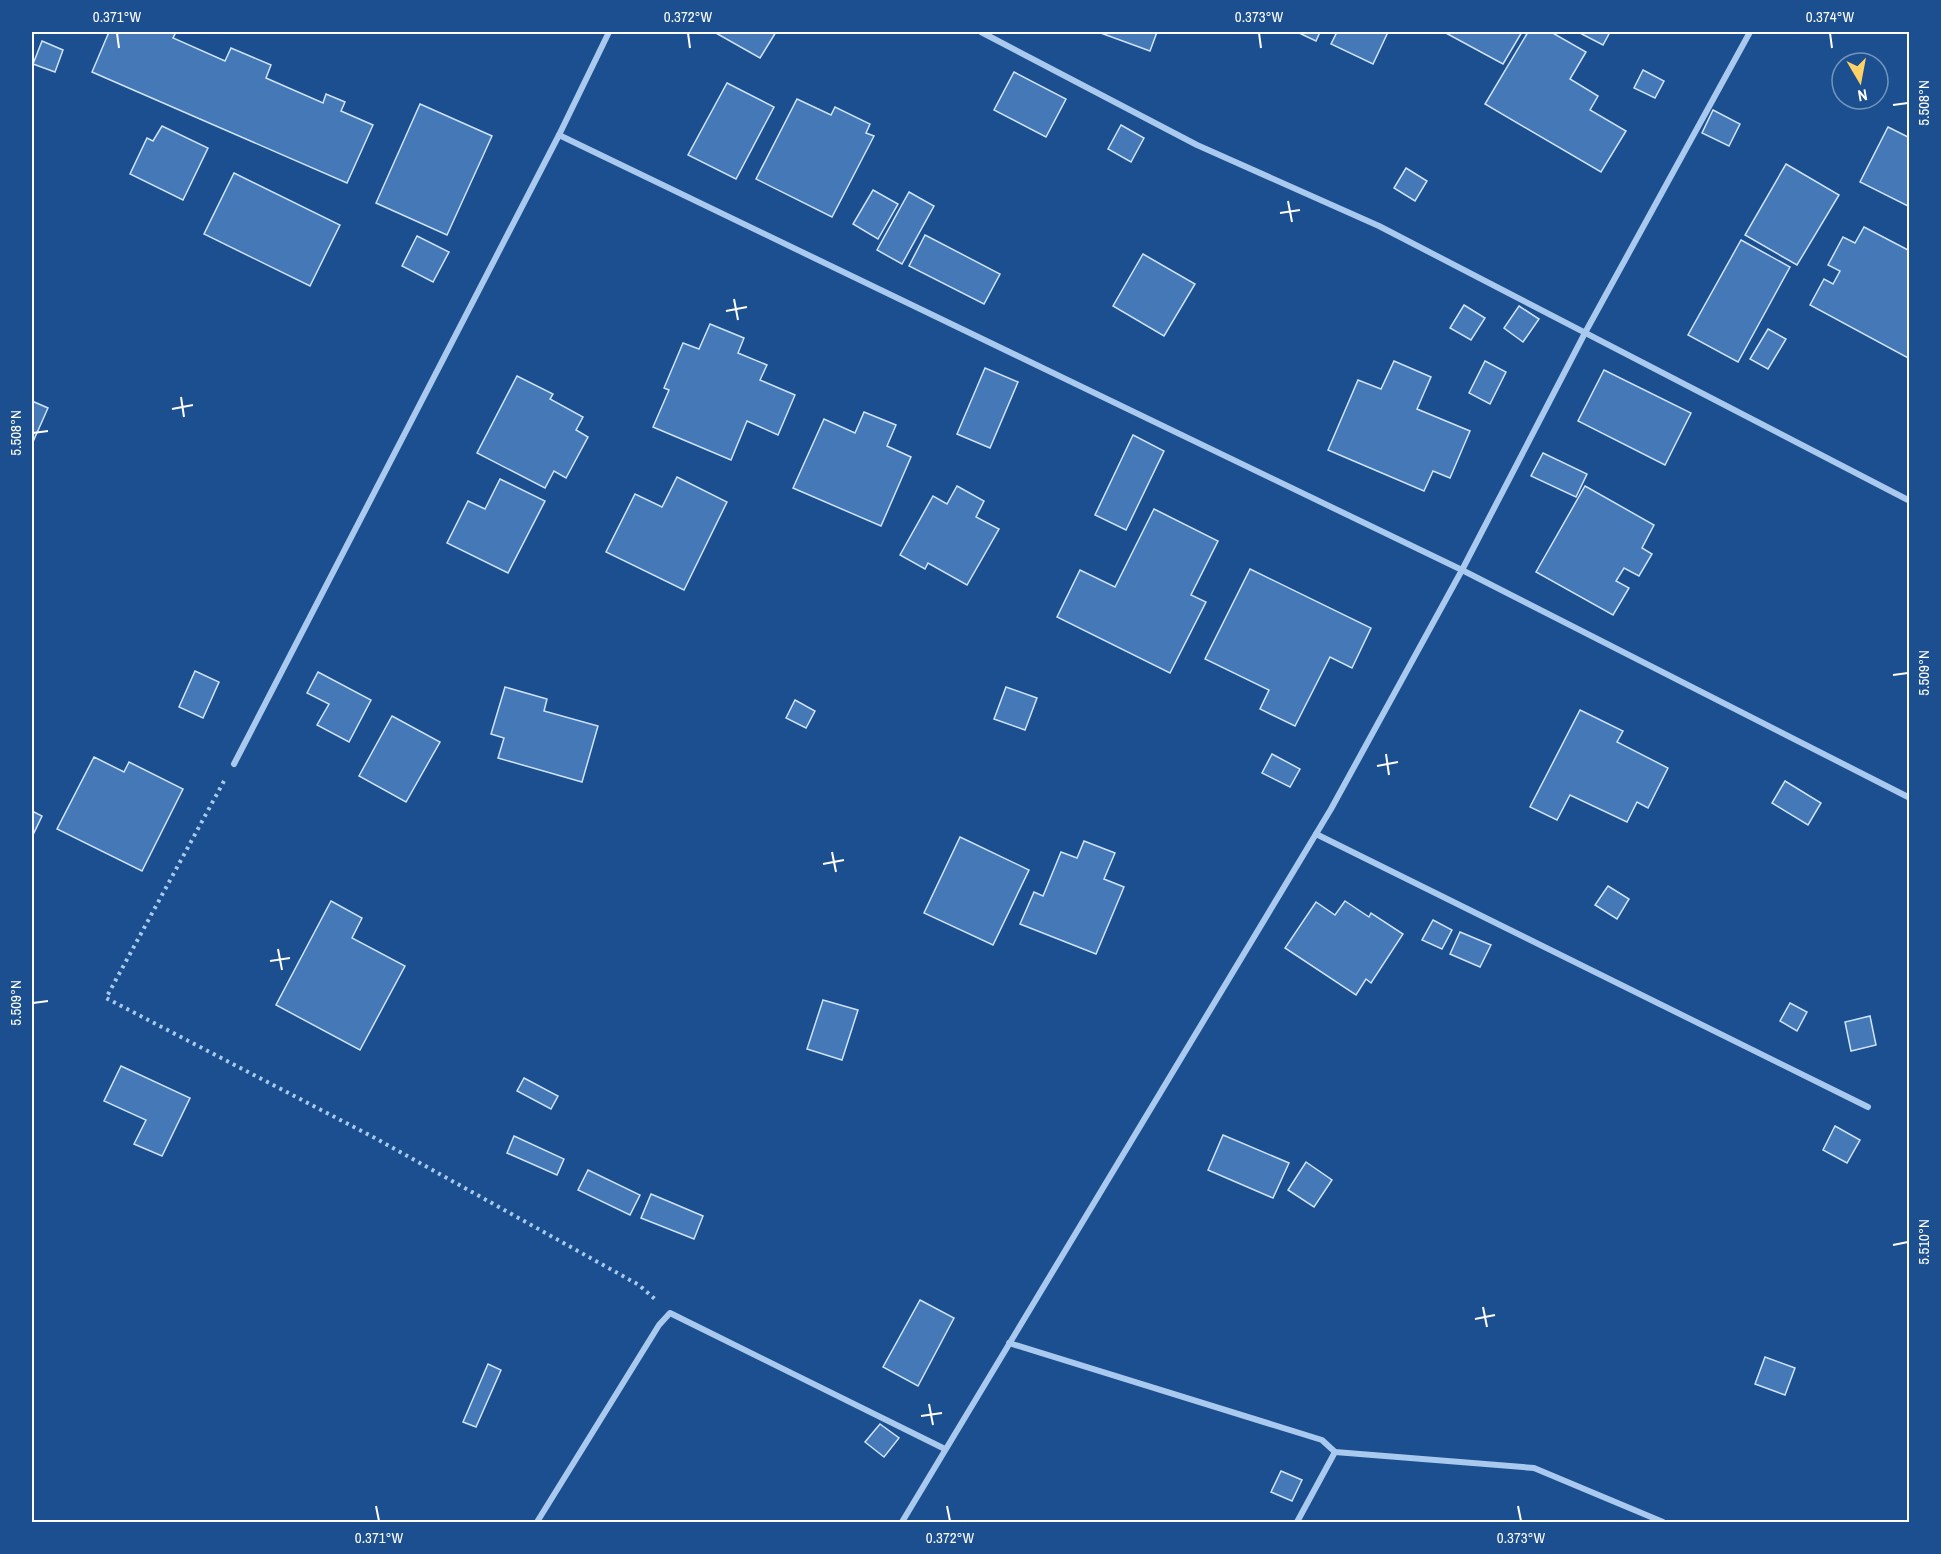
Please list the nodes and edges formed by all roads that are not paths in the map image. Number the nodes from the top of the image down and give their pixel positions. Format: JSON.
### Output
{"nodes":[{"id":1,"x":609,"y":32,"type":"edge"},
{"id":2,"x":981,"y":32,"type":"edge"},
{"id":3,"x":1750,"y":32,"type":"edge"},
{"id":4,"x":560,"y":135,"type":"junction"},
{"id":5,"x":1586,"y":331,"type":"junction"},
{"id":6,"x":1910,"y":501,"type":"edge"},
{"id":7,"x":1462,"y":570,"type":"junction"},
{"id":8,"x":234,"y":764,"type":"road end"},
{"id":9,"x":1910,"y":798,"type":"edge"},
{"id":10,"x":1316,"y":834,"type":"junction"},
{"id":11,"x":1868,"y":1107,"type":"dead end"},
{"id":12,"x":1009,"y":1343,"type":"junction"},
{"id":13,"x":945,"y":1449,"type":"junction"},
{"id":14,"x":1335,"y":1452,"type":"junction"},
{"id":15,"x":537,"y":1522,"type":"edge"},
{"id":16,"x":902,"y":1522,"type":"edge"},
{"id":17,"x":1297,"y":1522,"type":"edge"},
{"id":18,"x":1663,"y":1522,"type":"edge"}],
"edges":[{"from":1,"to":4,"type":"street"},
{"from":2,"to":5,"type":"street"},
{"from":3,"to":5,"type":"street"},
{"from":4,"to":7,"type":"street"},
{"from":4,"to":8,"type":"street"},
{"from":5,"to":6,"type":"street"},
{"from":5,"to":7,"type":"street"},
{"from":7,"to":9,"type":"street"},
{"from":7,"to":10,"type":"street"},
{"from":10,"to":11,"type":"street"},
{"from":10,"to":12,"type":"street"},
{"from":12,"to":13,"type":"street"},
{"from":12,"to":14,"type":"street"},
{"from":13,"to":15,"type":"street"},
{"from":13,"to":16,"type":"street"},
{"from":14,"to":17,"type":"street"},
{"from":14,"to":18,"type":"street"}]}
